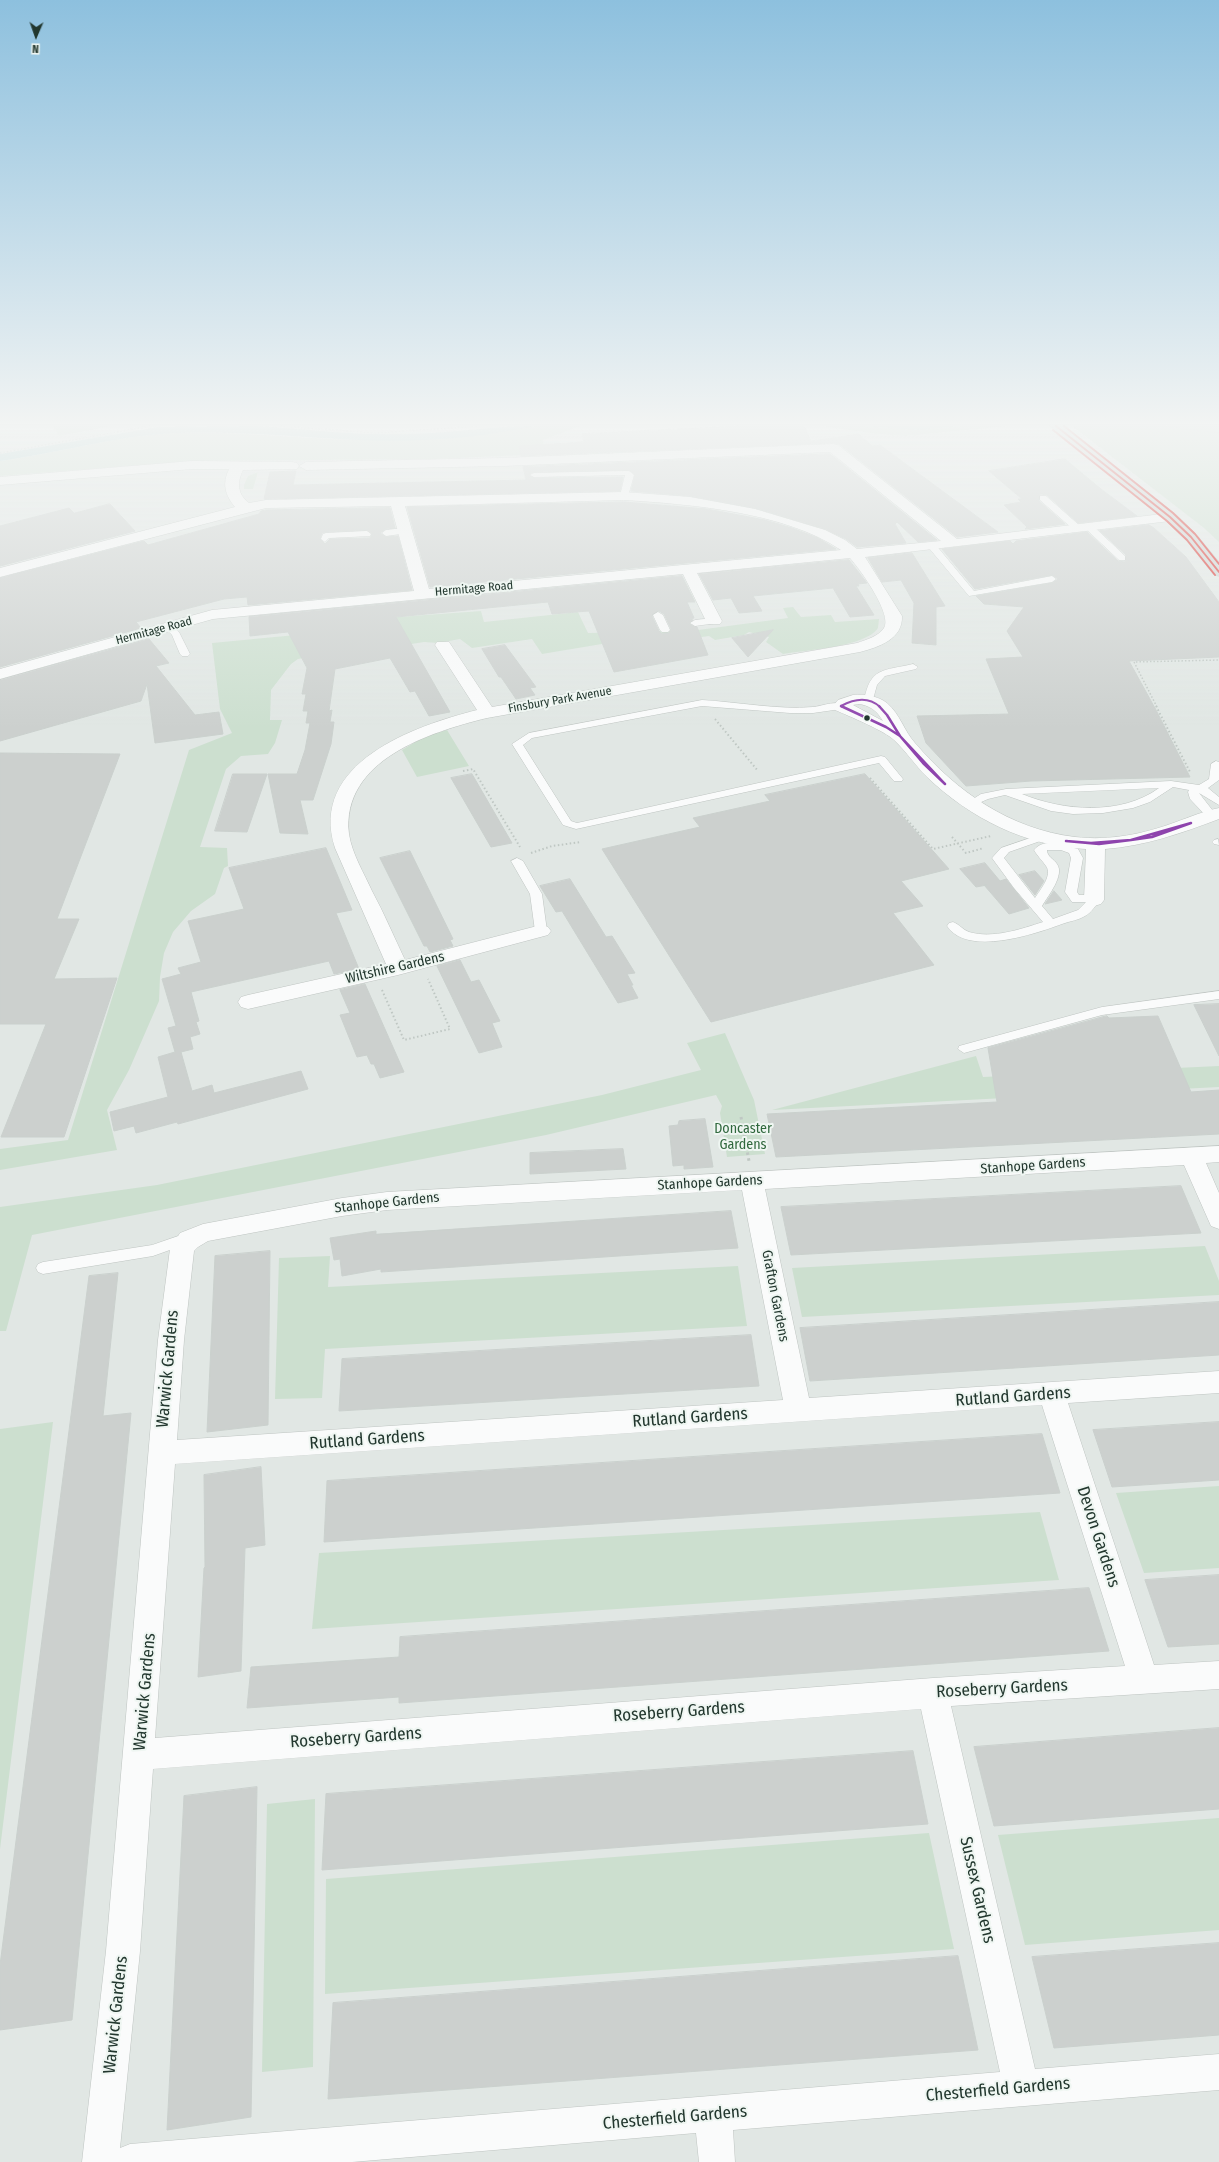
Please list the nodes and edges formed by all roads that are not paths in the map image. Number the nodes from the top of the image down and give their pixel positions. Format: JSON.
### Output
{"nodes":[{"id":1,"x":174,"y":527,"type":"edge"},
{"id":2,"x":404,"y":527,"type":"edge"},
{"id":3,"x":802,"y":527,"type":"edge"},
{"id":4,"x":933,"y":527,"type":"edge"},
{"id":5,"x":1083,"y":527,"type":"joint"},
{"id":6,"x":1180,"y":527,"type":"edge"},
{"id":7,"x":405,"y":531,"type":"junction"},
{"id":8,"x":386,"y":533,"type":"dead end"},
{"id":9,"x":367,"y":534,"type":"dead end"},
{"id":10,"x":325,"y":539,"type":"dead end"},
{"id":11,"x":953,"y":543,"type":"junction"},
{"id":12,"x":932,"y":546,"type":"junction"},
{"id":13,"x":854,"y":553,"type":"junction"},
{"id":14,"x":1122,"y":558,"type":"dead end"},
{"id":15,"x":688,"y":570,"type":"junction"},
{"id":16,"x":1219,"y":572,"type":"edge"},
{"id":17,"x":0,"y":573,"type":"edge"},
{"id":18,"x":1052,"y":579,"type":"dead end"},
{"id":19,"x":423,"y":594,"type":"junction"},
{"id":20,"x":658,"y":615,"type":"dead end"},
{"id":21,"x":714,"y":621,"type":"joint"},
{"id":22,"x":695,"y":623,"type":"dead end"},
{"id":23,"x":169,"y":627,"type":"junction"},
{"id":24,"x":666,"y":627,"type":"dead end"},
{"id":25,"x":443,"y":645,"type":"dead end"},
{"id":26,"x":185,"y":654,"type":"dead end"},
{"id":27,"x":913,"y":667,"type":"dead end"},
{"id":28,"x":0,"y":674,"type":"edge"},
{"id":29,"x":869,"y":701,"type":"junction"},
{"id":30,"x":741,"y":705,"type":"junction"},
{"id":31,"x":841,"y":706,"type":"junction"},
{"id":32,"x":487,"y":713,"type":"junction"},
{"id":33,"x":745,"y":717,"type":"dead end"},
{"id":34,"x":900,"y":736,"type":"junction"},
{"id":35,"x":1216,"y":764,"type":"dead end"},
{"id":36,"x":898,"y":779,"type":"dead end"},
{"id":37,"x":1171,"y":784,"type":"junction"},
{"id":38,"x":1201,"y":788,"type":"junction"},
{"id":39,"x":1006,"y":792,"type":"junction"},
{"id":40,"x":970,"y":804,"type":"junction"},
{"id":41,"x":1217,"y":810,"type":"edge"},
{"id":42,"x":1042,"y":837,"type":"junction"},
{"id":43,"x":1095,"y":844,"type":"junction"},
{"id":44,"x":517,"y":862,"type":"dead end"},
{"id":45,"x":1094,"y":895,"type":"junction"},
{"id":46,"x":1036,"y":907,"type":"junction"},
{"id":47,"x":1051,"y":924,"type":"junction"},
{"id":48,"x":953,"y":926,"type":"dead end"},
{"id":49,"x":541,"y":931,"type":"joint"},
{"id":50,"x":398,"y":968,"type":"junction"},
{"id":51,"x":1219,"y":995,"type":"edge"},
{"id":52,"x":248,"y":1002,"type":"dead end"},
{"id":53,"x":964,"y":1049,"type":"dead end"},
{"id":54,"x":1219,"y":1154,"type":"edge"},
{"id":55,"x":1191,"y":1155,"type":"junction"},
{"id":56,"x":752,"y":1181,"type":"junction"},
{"id":57,"x":1219,"y":1220,"type":"edge"},
{"id":58,"x":203,"y":1233,"type":"junction"},
{"id":59,"x":43,"y":1268,"type":"dead end"},
{"id":60,"x":1219,"y":1382,"type":"edge"},
{"id":61,"x":1052,"y":1394,"type":"junction"},
{"id":62,"x":798,"y":1411,"type":"junction"},
{"id":63,"x":161,"y":1453,"type":"junction"},
{"id":64,"x":1219,"y":1675,"type":"edge"},
{"id":65,"x":1144,"y":1680,"type":"junction"},
{"id":66,"x":933,"y":1693,"type":"junction"},
{"id":67,"x":140,"y":1755,"type":"junction"},
{"id":68,"x":1219,"y":2072,"type":"edge"},
{"id":69,"x":1021,"y":2088,"type":"junction"},
{"id":70,"x":713,"y":2115,"type":"junction"},
{"id":71,"x":100,"y":2162,"type":"edge"},
{"id":72,"x":130,"y":2162,"type":"edge"},
{"id":73,"x":717,"y":2162,"type":"edge"}],
"edges":[{"from":1,"to":17,"type":"street"},
{"from":2,"to":7,"type":"street"},
{"from":3,"to":13,"type":"street"},
{"from":4,"to":11,"type":"street"},
{"from":5,"to":11,"type":"street","name":"Hermitage Road"},
{"from":5,"to":14,"type":"lane"},
{"from":6,"to":16,"type":"main road"},
{"from":7,"to":8,"type":"lane"},
{"from":7,"to":19,"type":"street"},
{"from":9,"to":10,"type":"lane"},
{"from":11,"to":12,"type":"street","name":"Hermitage Road"},
{"from":12,"to":13,"type":"street","name":"Hermitage Road"},
{"from":12,"to":18,"type":"lane"},
{"from":13,"to":15,"type":"street","name":"Hermitage Road"},
{"from":13,"to":32,"type":"street","name":"Finsbury Park Avenue"},
{"from":15,"to":19,"type":"street","name":"Hermitage Road"},
{"from":15,"to":21,"type":"street"},
{"from":19,"to":23,"type":"street","name":"Hermitage Road"},
{"from":20,"to":24,"type":"lane"},
{"from":21,"to":22,"type":"lane"},
{"from":23,"to":26,"type":"lane"},
{"from":23,"to":28,"type":"street","name":"Hermitage Road"},
{"from":25,"to":32,"type":"street"},
{"from":27,"to":29,"type":"lane"},
{"from":29,"to":31,"type":"street"},
{"from":29,"to":34,"type":"street"},
{"from":30,"to":31,"type":"lane"},
{"from":30,"to":33,"type":"lane"},
{"from":30,"to":36,"type":"lane"},
{"from":31,"to":34,"type":"street"},
{"from":32,"to":50,"type":"street","name":"Finsbury Park Avenue"},
{"from":34,"to":40,"type":"street"},
{"from":35,"to":38,"type":"lane"},
{"from":37,"to":38,"type":"lane"},
{"from":37,"to":39,"type":"lane"},
{"from":37,"to":39,"type":"lane"},
{"from":38,"to":41,"type":"lane"},
{"from":38,"to":41,"type":"lane"},
{"from":39,"to":40,"type":"lane"},
{"from":40,"to":42,"type":"street"},
{"from":41,"to":43,"type":"street"},
{"from":42,"to":43,"type":"street"},
{"from":42,"to":46,"type":"lane"},
{"from":43,"to":45,"type":"street"},
{"from":44,"to":49,"type":"lane"},
{"from":45,"to":46,"type":"lane"},
{"from":45,"to":47,"type":"lane"},
{"from":46,"to":47,"type":"lane"},
{"from":47,"to":48,"type":"lane"},
{"from":49,"to":50,"type":"street","name":"Wiltshire Gardens"},
{"from":50,"to":52,"type":"street","name":"Wiltshire Gardens"},
{"from":51,"to":53,"type":"lane"},
{"from":54,"to":55,"type":"street","name":"Stanhope Gardens"},
{"from":55,"to":56,"type":"street","name":"Stanhope Gardens"},
{"from":55,"to":57,"type":"street"},
{"from":56,"to":58,"type":"street","name":"Stanhope Gardens"},
{"from":56,"to":62,"type":"street","name":"Grafton Gardens"},
{"from":58,"to":59,"type":"lane"},
{"from":58,"to":63,"type":"street","name":"Warwick Gardens"},
{"from":60,"to":61,"type":"street","name":"Rutland Gardens"},
{"from":61,"to":62,"type":"street","name":"Rutland Gardens"},
{"from":61,"to":65,"type":"street","name":"Devon Gardens"},
{"from":62,"to":63,"type":"street","name":"Rutland Gardens"},
{"from":63,"to":67,"type":"street","name":"Warwick Gardens"},
{"from":64,"to":65,"type":"street","name":"Roseberry Gardens"},
{"from":65,"to":66,"type":"street","name":"Roseberry Gardens"},
{"from":66,"to":67,"type":"street","name":"Roseberry Gardens"},
{"from":66,"to":69,"type":"street","name":"Sussex Gardens"},
{"from":67,"to":71,"type":"street","name":"Warwick Gardens"},
{"from":68,"to":69,"type":"street","name":"Chesterfield Gardens"},
{"from":69,"to":70,"type":"street","name":"Chesterfield Gardens"},
{"from":70,"to":72,"type":"street","name":"Chesterfield Gardens"},
{"from":70,"to":73,"type":"street"}]}
